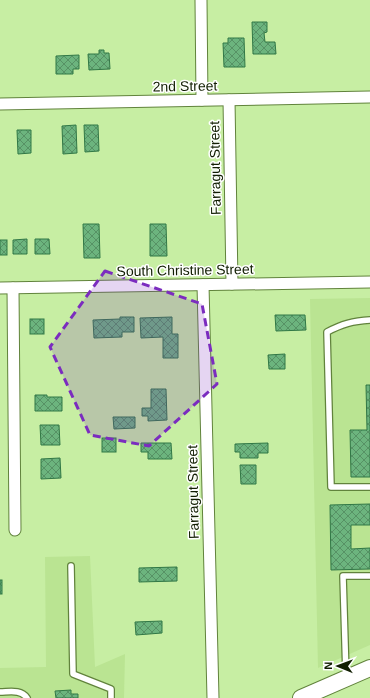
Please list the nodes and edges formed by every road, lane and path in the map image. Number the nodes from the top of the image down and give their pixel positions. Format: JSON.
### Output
{"nodes":[{"id":1,"x":201,"y":0,"type":"edge"},
{"id":2,"x":370,"y":97,"type":"edge"},
{"id":3,"x":202,"y":100,"type":"junction"},
{"id":4,"x":229,"y":100,"type":"junction"},
{"id":5,"x":0,"y":104,"type":"edge"},
{"id":6,"x":370,"y":282,"type":"edge"},
{"id":7,"x":232,"y":284,"type":"junction"},
{"id":8,"x":203,"y":285,"type":"junction"},
{"id":9,"x":0,"y":288,"type":"edge"},
{"id":10,"x":13,"y":288,"type":"junction"},
{"id":11,"x":370,"y":320,"type":"edge"},
{"id":12,"x":370,"y":487,"type":"edge"},
{"id":13,"x":15,"y":530,"type":"dead end"},
{"id":14,"x":71,"y":566,"type":"dead end"},
{"id":15,"x":370,"y":576,"type":"edge"},
{"id":16,"x":370,"y":668,"type":"edge"},
{"id":17,"x":346,"y":679,"type":"junction"},
{"id":18,"x":0,"y":692,"type":"edge"},
{"id":19,"x":27,"y":698,"type":"edge"},
{"id":20,"x":111,"y":698,"type":"edge"},
{"id":21,"x":213,"y":698,"type":"edge"},
{"id":22,"x":301,"y":698,"type":"edge"}],
"edges":[{"from":1,"to":3,"type":"street"},
{"from":2,"to":4,"type":"street","name":"2nd Street"},
{"from":3,"to":4,"type":"street","name":"2nd Street"},
{"from":3,"to":5,"type":"street","name":"2nd Street"},
{"from":4,"to":7,"type":"street","name":"Farragut Street"},
{"from":6,"to":7,"type":"street","name":"South Christine Street"},
{"from":7,"to":8,"type":"street","name":"South Christine Street"},
{"from":8,"to":10,"type":"street","name":"South Christine Street"},
{"from":8,"to":21,"type":"street","name":"Farragut Street"},
{"from":9,"to":10,"type":"street","name":"South Christine Street"},
{"from":10,"to":13,"type":"street"},
{"from":11,"to":12,"type":"lane"},
{"from":14,"to":20,"type":"lane"},
{"from":15,"to":17,"type":"lane"},
{"from":16,"to":17,"type":"main road"},
{"from":17,"to":22,"type":"main road"},
{"from":18,"to":19,"type":"lane"}]}
